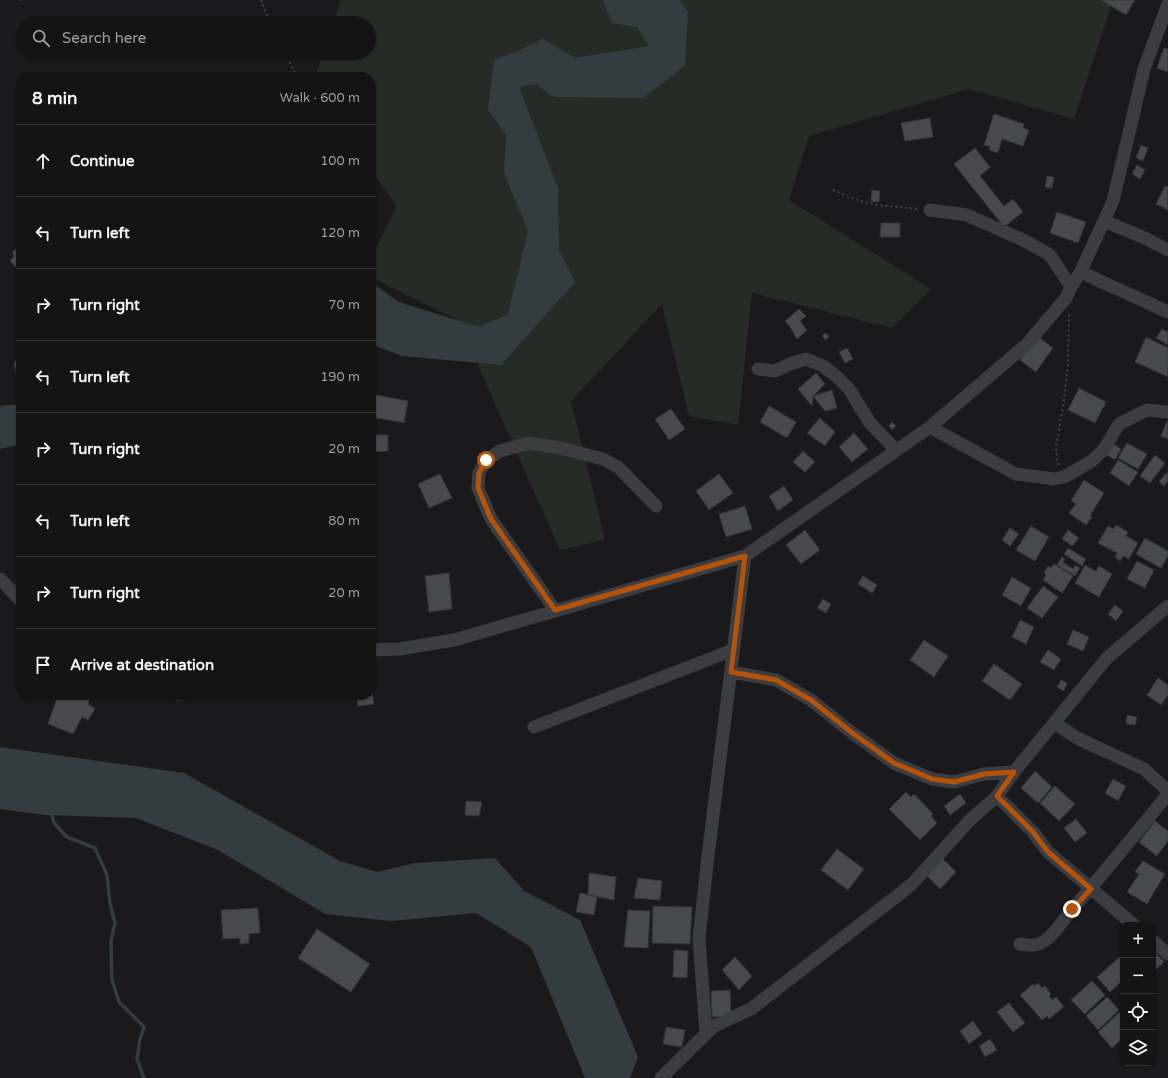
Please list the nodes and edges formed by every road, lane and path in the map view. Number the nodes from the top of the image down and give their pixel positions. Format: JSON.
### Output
{"nodes":[{"id":1,"x":261,"y":0,"type":"edge"},
{"id":2,"x":1168,"y":4,"type":"edge"},
{"id":3,"x":267,"y":16,"type":"edge"},
{"id":4,"x":288,"y":60,"type":"edge"},
{"id":5,"x":294,"y":72,"type":"edge"},
{"id":6,"x":833,"y":190,"type":"dead end"},
{"id":7,"x":930,"y":210,"type":"joint"},
{"id":8,"x":1104,"y":221,"type":"junction"},
{"id":9,"x":1168,"y":250,"type":"edge"},
{"id":10,"x":1081,"y":271,"type":"junction"},
{"id":11,"x":1071,"y":286,"type":"junction"},
{"id":12,"x":1069,"y":310,"type":"dead end"},
{"id":13,"x":1168,"y":312,"type":"edge"},
{"id":14,"x":758,"y":369,"type":"dead end"},
{"id":15,"x":1168,"y":412,"type":"edge"},
{"id":16,"x":930,"y":426,"type":"junction"},
{"id":17,"x":896,"y":450,"type":"junction"},
{"id":18,"x":1064,"y":477,"type":"junction"},
{"id":19,"x":656,"y":506,"type":"dead end"},
{"id":20,"x":745,"y":556,"type":"junction"},
{"id":21,"x":0,"y":579,"type":"edge"},
{"id":22,"x":16,"y":595,"type":"edge"},
{"id":23,"x":1168,"y":606,"type":"edge"},
{"id":24,"x":555,"y":610,"type":"junction"},
{"id":25,"x":376,"y":650,"type":"edge"},
{"id":26,"x":733,"y":650,"type":"junction"},
{"id":27,"x":731,"y":672,"type":"junction"},
{"id":28,"x":1054,"y":723,"type":"junction"},
{"id":29,"x":534,"y":727,"type":"dead end"},
{"id":30,"x":1014,"y":772,"type":"junction"},
{"id":31,"x":1168,"y":792,"type":"edge"},
{"id":32,"x":997,"y":796,"type":"junction"},
{"id":33,"x":1091,"y":889,"type":"junction"},
{"id":34,"x":1130,"y":922,"type":"edge"},
{"id":35,"x":1020,"y":944,"type":"dead end"},
{"id":36,"x":1156,"y":944,"type":"edge"},
{"id":37,"x":1168,"y":954,"type":"edge"},
{"id":38,"x":706,"y":1034,"type":"junction"},
{"id":39,"x":661,"y":1078,"type":"edge"}],
"edges":[{"from":1,"to":3,"type":"path"},
{"from":2,"to":8,"type":"street"},
{"from":4,"to":5,"type":"path"},
{"from":6,"to":7,"type":"path"},
{"from":7,"to":11,"type":"street"},
{"from":8,"to":9,"type":"street"},
{"from":8,"to":10,"type":"street"},
{"from":10,"to":11,"type":"street"},
{"from":10,"to":13,"type":"street"},
{"from":11,"to":16,"type":"street"},
{"from":12,"to":18,"type":"path"},
{"from":14,"to":17,"type":"street"},
{"from":15,"to":18,"type":"street"},
{"from":16,"to":17,"type":"street"},
{"from":16,"to":18,"type":"street"},
{"from":17,"to":20,"type":"street"},
{"from":19,"to":24,"type":"street"},
{"from":20,"to":24,"type":"street"},
{"from":20,"to":26,"type":"street"},
{"from":21,"to":22,"type":"street"},
{"from":23,"to":28,"type":"street"},
{"from":24,"to":25,"type":"street"},
{"from":26,"to":27,"type":"street"},
{"from":26,"to":29,"type":"street"},
{"from":27,"to":30,"type":"street"},
{"from":27,"to":38,"type":"street"},
{"from":28,"to":30,"type":"street"},
{"from":28,"to":31,"type":"street"},
{"from":30,"to":32,"type":"street"},
{"from":31,"to":33,"type":"street"},
{"from":32,"to":33,"type":"street"},
{"from":32,"to":38,"type":"street"},
{"from":33,"to":34,"type":"street"},
{"from":33,"to":35,"type":"street"},
{"from":36,"to":37,"type":"street"},
{"from":38,"to":39,"type":"street"}]}
